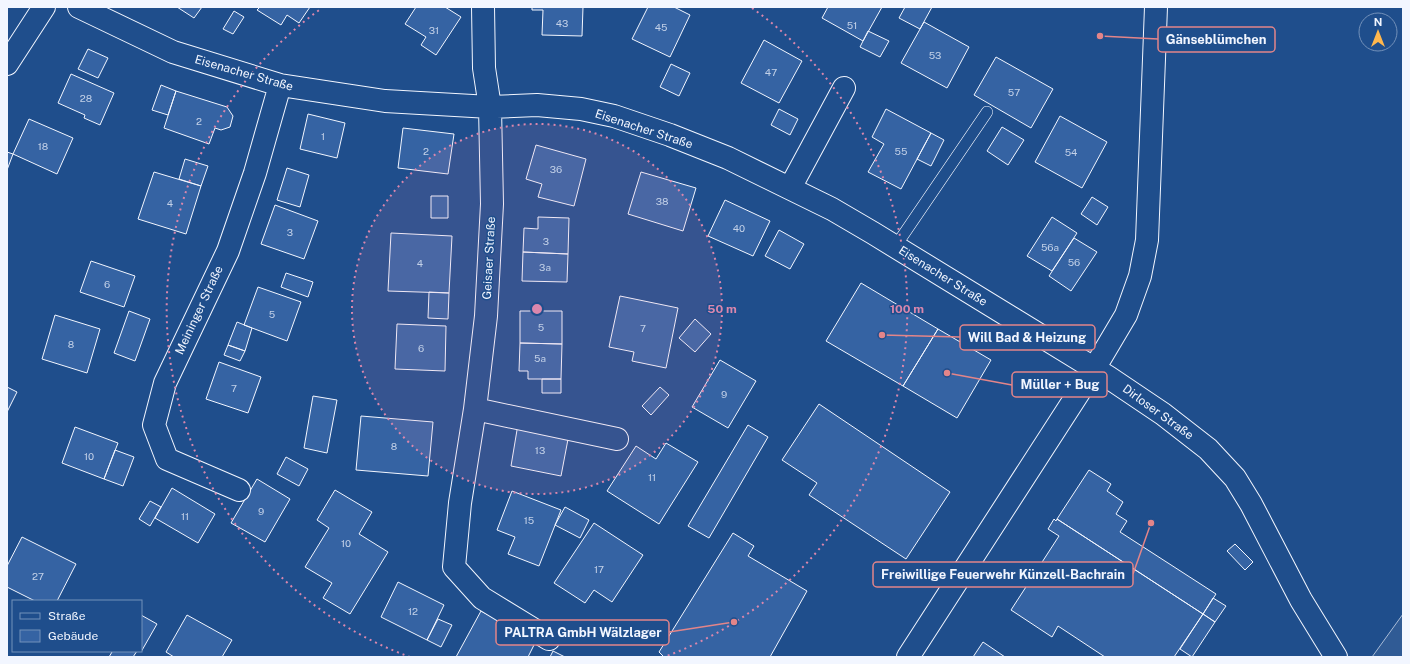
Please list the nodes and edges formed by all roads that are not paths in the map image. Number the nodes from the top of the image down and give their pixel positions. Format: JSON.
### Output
{"nodes":[{"id":1,"x":44,"y":7,"type":"edge"},
{"id":2,"x":79,"y":7,"type":"edge"},
{"id":3,"x":483,"y":7,"type":"edge"},
{"id":4,"x":1156,"y":7,"type":"edge"},
{"id":5,"x":7,"y":64,"type":"edge"},
{"id":6,"x":280,"y":86,"type":"junction"},
{"id":7,"x":844,"y":88,"type":"dead end"},
{"id":8,"x":490,"y":107,"type":"junction"},
{"id":9,"x":987,"y":112,"type":"dead end"},
{"id":10,"x":790,"y":188,"type":"junction"},
{"id":11,"x":895,"y":247,"type":"junction"},
{"id":12,"x":1094,"y":368,"type":"junction"},
{"id":13,"x":475,"y":409,"type":"junction"},
{"id":14,"x":617,"y":439,"type":"dead end"},
{"id":15,"x":239,"y":490,"type":"dead end"},
{"id":16,"x":549,"y":639,"type":"dead end"},
{"id":17,"x":908,"y":657,"type":"edge"},
{"id":18,"x":1336,"y":657,"type":"edge"}],
"edges":[{"from":1,"to":5,"type":"street"},
{"from":2,"to":6,"type":"street","name":"Eisenacher Straße"},
{"from":3,"to":8,"type":"street"},
{"from":4,"to":12,"type":"street"},
{"from":6,"to":8,"type":"street","name":"Eisenacher Straße"},
{"from":6,"to":15,"type":"street","name":"Meininger Straße"},
{"from":7,"to":10,"type":"street"},
{"from":8,"to":10,"type":"street","name":"Eisenacher Straße"},
{"from":8,"to":13,"type":"street","name":"Geisaer Straße"},
{"from":9,"to":11,"type":"lane"},
{"from":10,"to":11,"type":"street","name":"Eisenacher Straße"},
{"from":11,"to":12,"type":"street","name":"Eisenacher Straße"},
{"from":12,"to":17,"type":"street"},
{"from":12,"to":18,"type":"street","name":"Dirloser Straße"},
{"from":13,"to":14,"type":"street"},
{"from":13,"to":16,"type":"street","name":"Geisaer Straße"}]}
